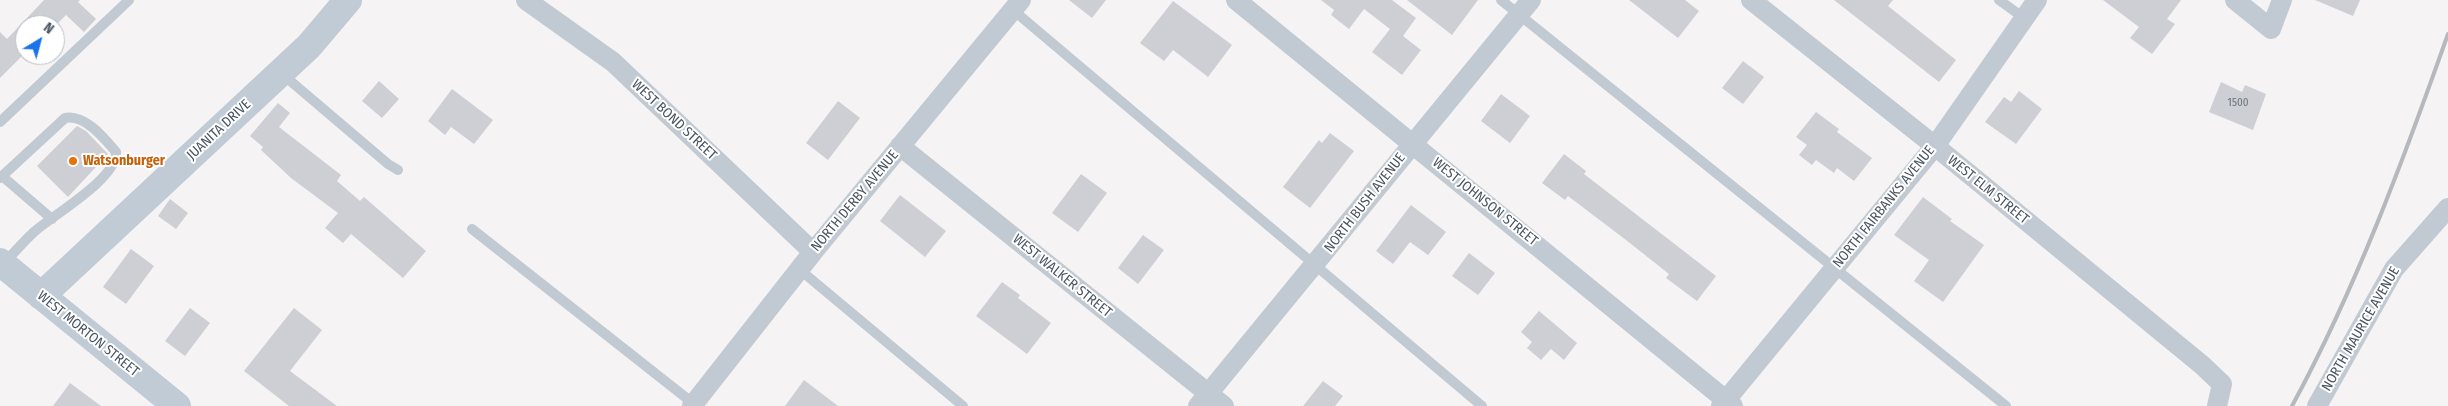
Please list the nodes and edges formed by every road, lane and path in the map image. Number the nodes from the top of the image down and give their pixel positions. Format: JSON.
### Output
{"nodes":[{"id":1,"x":129,"y":0,"type":"edge"},
{"id":2,"x":348,"y":0,"type":"edge"},
{"id":3,"x":526,"y":0,"type":"edge"},
{"id":4,"x":1236,"y":0,"type":"edge"},
{"id":5,"x":1501,"y":0,"type":"edge"},
{"id":6,"x":1751,"y":0,"type":"edge"},
{"id":7,"x":1999,"y":0,"type":"edge"},
{"id":8,"x":2037,"y":0,"type":"edge"},
{"id":9,"x":2235,"y":0,"type":"edge"},
{"id":10,"x":2282,"y":0,"type":"edge"},
{"id":11,"x":1017,"y":5,"type":"edge"},
{"id":12,"x":1525,"y":7,"type":"edge"},
{"id":13,"x":2024,"y":18,"type":"junction"},
{"id":14,"x":280,"y":73,"type":"junction"},
{"id":15,"x":0,"y":122,"type":"edge"},
{"id":16,"x":1413,"y":143,"type":"junction"},
{"id":17,"x":900,"y":146,"type":"junction"},
{"id":18,"x":1935,"y":146,"type":"junction"},
{"id":19,"x":398,"y":170,"type":"dead end"},
{"id":20,"x":1,"y":177,"type":"edge"},
{"id":21,"x":2448,"y":208,"type":"edge"},
{"id":22,"x":52,"y":219,"type":"junction"},
{"id":23,"x":472,"y":229,"type":"dead end"},
{"id":24,"x":813,"y":252,"type":"junction"},
{"id":25,"x":1,"y":265,"type":"edge"},
{"id":26,"x":1315,"y":266,"type":"junction"},
{"id":27,"x":1835,"y":267,"type":"junction"},
{"id":28,"x":799,"y":269,"type":"junction"},
{"id":29,"x":41,"y":296,"type":"junction"},
{"id":30,"x":1203,"y":400,"type":"edge"},
{"id":31,"x":1726,"y":404,"type":"edge"},
{"id":32,"x":695,"y":405,"type":"edge"},
{"id":33,"x":177,"y":406,"type":"edge"},
{"id":34,"x":963,"y":406,"type":"edge"},
{"id":35,"x":1224,"y":406,"type":"edge"},
{"id":36,"x":1482,"y":406,"type":"edge"},
{"id":37,"x":2006,"y":406,"type":"edge"},
{"id":38,"x":2216,"y":406,"type":"edge"},
{"id":39,"x":2316,"y":406,"type":"edge"}],
"edges":[{"from":1,"to":15,"type":"lane"},
{"from":2,"to":14,"type":"street","name":"JUANITA DRIVE"},
{"from":3,"to":24,"type":"street","name":"WEST BOND STREET"},
{"from":4,"to":16,"type":"street","name":"WEST JOHNSON STREET"},
{"from":5,"to":12,"type":"lane"},
{"from":6,"to":18,"type":"street","name":"WEST ELM STREET"},
{"from":7,"to":13,"type":"lane"},
{"from":8,"to":13,"type":"street","name":"NORTH FAIRBANKS AVENUE"},
{"from":9,"to":10,"type":"street"},
{"from":11,"to":17,"type":"street","name":"NORTH DERBY AVENUE"},
{"from":11,"to":26,"type":"lane"},
{"from":12,"to":16,"type":"street","name":"NORTH BUSH AVENUE"},
{"from":12,"to":27,"type":"lane"},
{"from":13,"to":18,"type":"street","name":"NORTH FAIRBANKS AVENUE"},
{"from":14,"to":19,"type":"lane"},
{"from":14,"to":29,"type":"street","name":"JUANITA DRIVE"},
{"from":16,"to":26,"type":"street","name":"NORTH BUSH AVENUE"},
{"from":16,"to":31,"type":"street","name":"WEST JOHNSON STREET"},
{"from":17,"to":24,"type":"street","name":"NORTH DERBY AVENUE"},
{"from":17,"to":30,"type":"street","name":"WEST WALKER STREET"},
{"from":18,"to":27,"type":"street","name":"NORTH FAIRBANKS AVENUE"},
{"from":18,"to":38,"type":"street","name":"WEST ELM STREET"},
{"from":20,"to":22,"type":"lane"},
{"from":20,"to":22,"type":"lane"},
{"from":21,"to":39,"type":"street","name":"NORTH MAURICE AVENUE"},
{"from":22,"to":25,"type":"lane"},
{"from":23,"to":32,"type":"lane"},
{"from":24,"to":28,"type":"street","name":"NORTH DERBY AVENUE"},
{"from":25,"to":29,"type":"street","name":"WEST MORTON STREET"},
{"from":26,"to":30,"type":"street","name":"NORTH BUSH AVENUE"},
{"from":26,"to":36,"type":"lane"},
{"from":27,"to":31,"type":"street","name":"NORTH FAIRBANKS AVENUE"},
{"from":27,"to":37,"type":"lane"},
{"from":28,"to":32,"type":"street","name":"NORTH DERBY AVENUE"},
{"from":28,"to":34,"type":"lane"},
{"from":29,"to":33,"type":"street","name":"WEST MORTON STREET"},
{"from":30,"to":35,"type":"street","name":"WEST WALKER STREET"}]}
